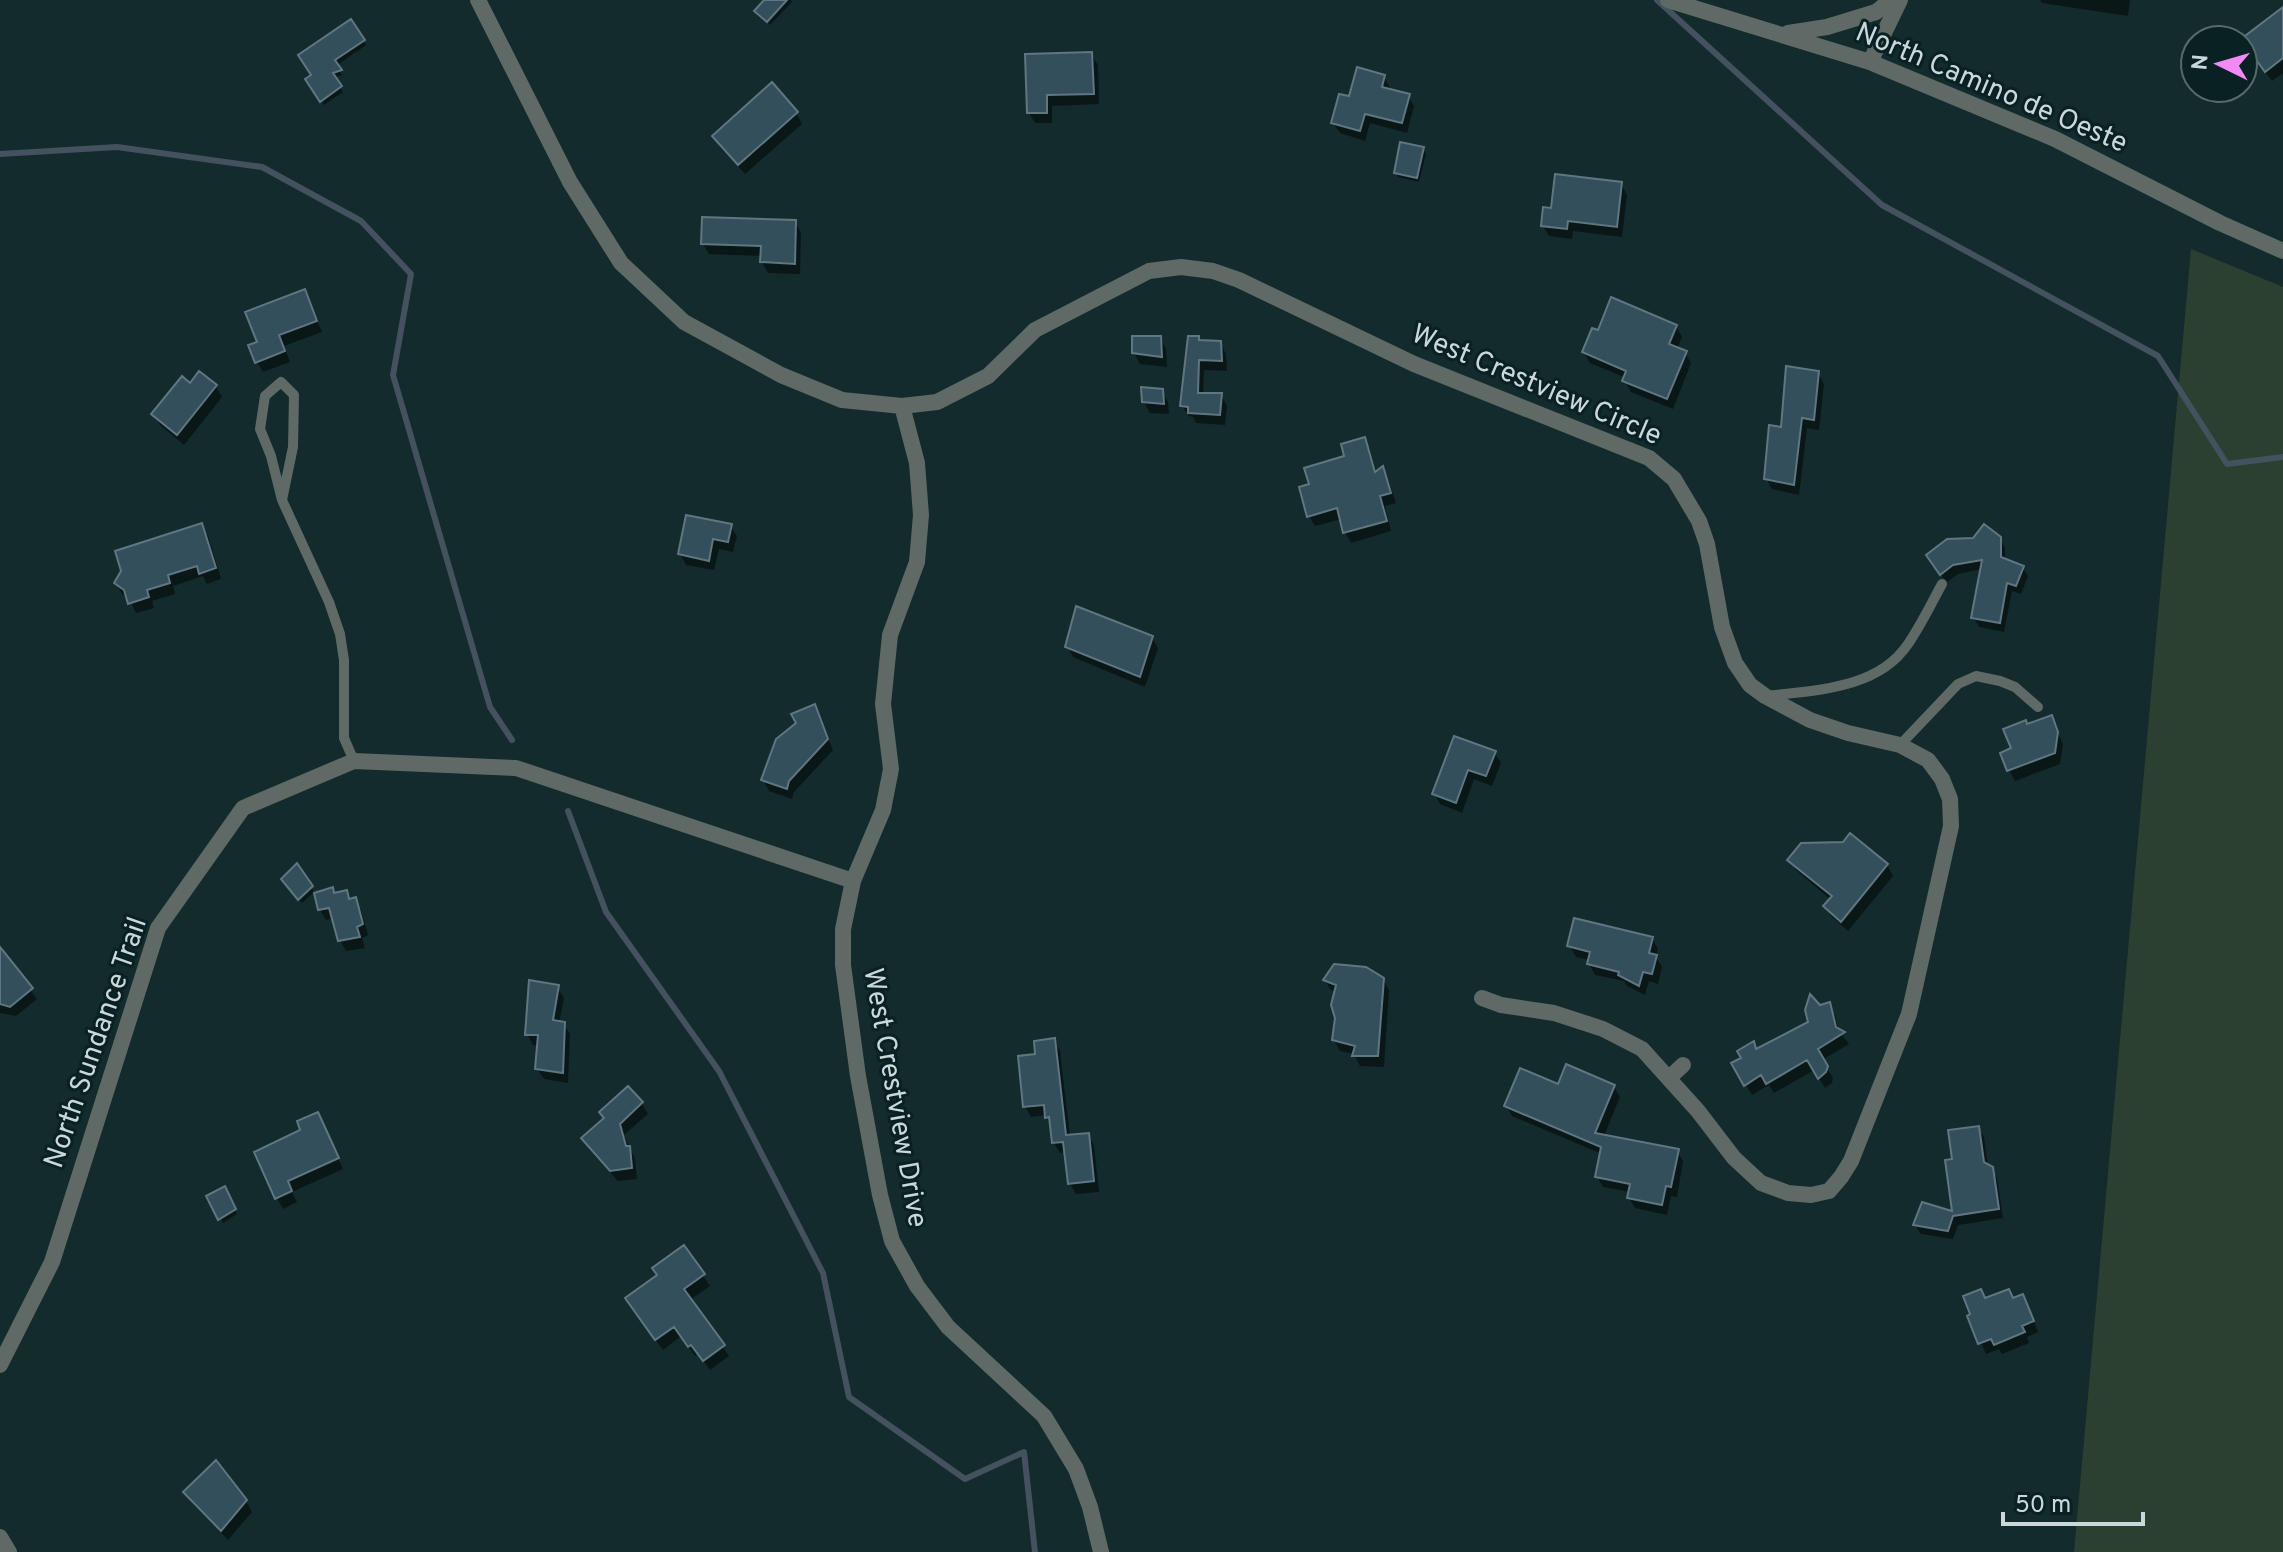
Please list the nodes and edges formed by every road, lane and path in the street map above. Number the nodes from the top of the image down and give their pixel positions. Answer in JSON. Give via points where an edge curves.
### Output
{"nodes":[{"id":1,"x":478,"y":0,"type":"edge"},
{"id":2,"x":1668,"y":0,"type":"edge"},
{"id":3,"x":1891,"y":0,"type":"edge"},
{"id":4,"x":1900,"y":0,"type":"edge"},
{"id":5,"x":1780,"y":34,"type":"junction"},
{"id":6,"x":1870,"y":62,"type":"junction"},
{"id":7,"x":2283,"y":251,"type":"edge"},
{"id":8,"x":902,"y":406,"type":"junction"},
{"id":9,"x":282,"y":500,"type":"junction"},
{"id":10,"x":1942,"y":584,"type":"dead end"},
{"id":11,"x":1765,"y":696,"type":"junction"},
{"id":12,"x":2038,"y":707,"type":"dead end"},
{"id":13,"x":1900,"y":745,"type":"junction"},
{"id":14,"x":354,"y":761,"type":"junction"},
{"id":15,"x":853,"y":881,"type":"junction"},
{"id":16,"x":1482,"y":998,"type":"dead end"},
{"id":17,"x":1683,"y":1065,"type":"dead end"},
{"id":18,"x":1669,"y":1078,"type":"junction"},
{"id":19,"x":0,"y":1365,"type":"edge"},
{"id":20,"x":0,"y":1537,"type":"edge"},
{"id":21,"x":9,"y":1552,"type":"edge"},
{"id":22,"x":1101,"y":1552,"type":"edge"}],
"edges":[{"from":1,"to":8,"type":"street","name":"West Crestview Circle","via":[[570,182],[621,263],[684,322],[781,375],[842,400]]},
{"from":2,"to":5,"type":"street","name":"North Camino de Oeste"},
{"from":3,"to":5,"type":"street","via":[[1876,12],[1849,21]]},
{"from":4,"to":6,"type":"street"},
{"from":5,"to":6,"type":"street","name":"North Camino de Oeste"},
{"from":6,"to":7,"type":"street","name":"North Camino de Oeste","via":[[2055,139]]},
{"from":8,"to":11,"type":"street","name":"West Crestview Circle","via":[[937,402],[988,376],[1035,330],[1149,271],[1213,271],[1414,364],[1649,458],[1674,479],[1699,521],[1735,663]]},
{"from":8,"to":15,"type":"street","name":"West Crestview Drive","via":[[917,463],[917,562],[890,635],[883,704],[891,769],[883,810]]},
{"from":9,"to":9,"type":"lane","via":[[293,447],[294,395],[281,382],[265,396],[260,429]]},
{"from":9,"to":14,"type":"lane","via":[[340,634],[344,738]]},
{"from":10,"to":11,"type":"lane","via":[[1908,645],[1887,665],[1834,688]]},
{"from":11,"to":13,"type":"street","name":"West Crestview Circle","via":[[1823,724]]},
{"from":12,"to":13,"type":"lane","via":[[2015,687],[1976,676],[1958,684]]},
{"from":13,"to":18,"type":"street","name":"West Crestview Circle","via":[[1928,760],[1942,779],[1950,799],[1951,826],[1909,1014],[1841,1177],[1829,1191],[1811,1195],[1761,1183]]},
{"from":14,"to":15,"type":"street","name":"North Sundance Trail","via":[[516,768]]},
{"from":14,"to":19,"type":"street","name":"North Sundance Trail","via":[[243,808],[158,928],[52,1262]]},
{"from":15,"to":22,"type":"street","name":"West Crestview Drive","via":[[843,929],[843,965],[858,1076],[892,1241],[948,1327],[1044,1416],[1076,1469]]},
{"from":16,"to":18,"type":"street","name":"West Crestview Circle","via":[[1603,1029],[1642,1049]]},
{"from":17,"to":18,"type":"street"},
{"from":20,"to":21,"type":"street"}]}
